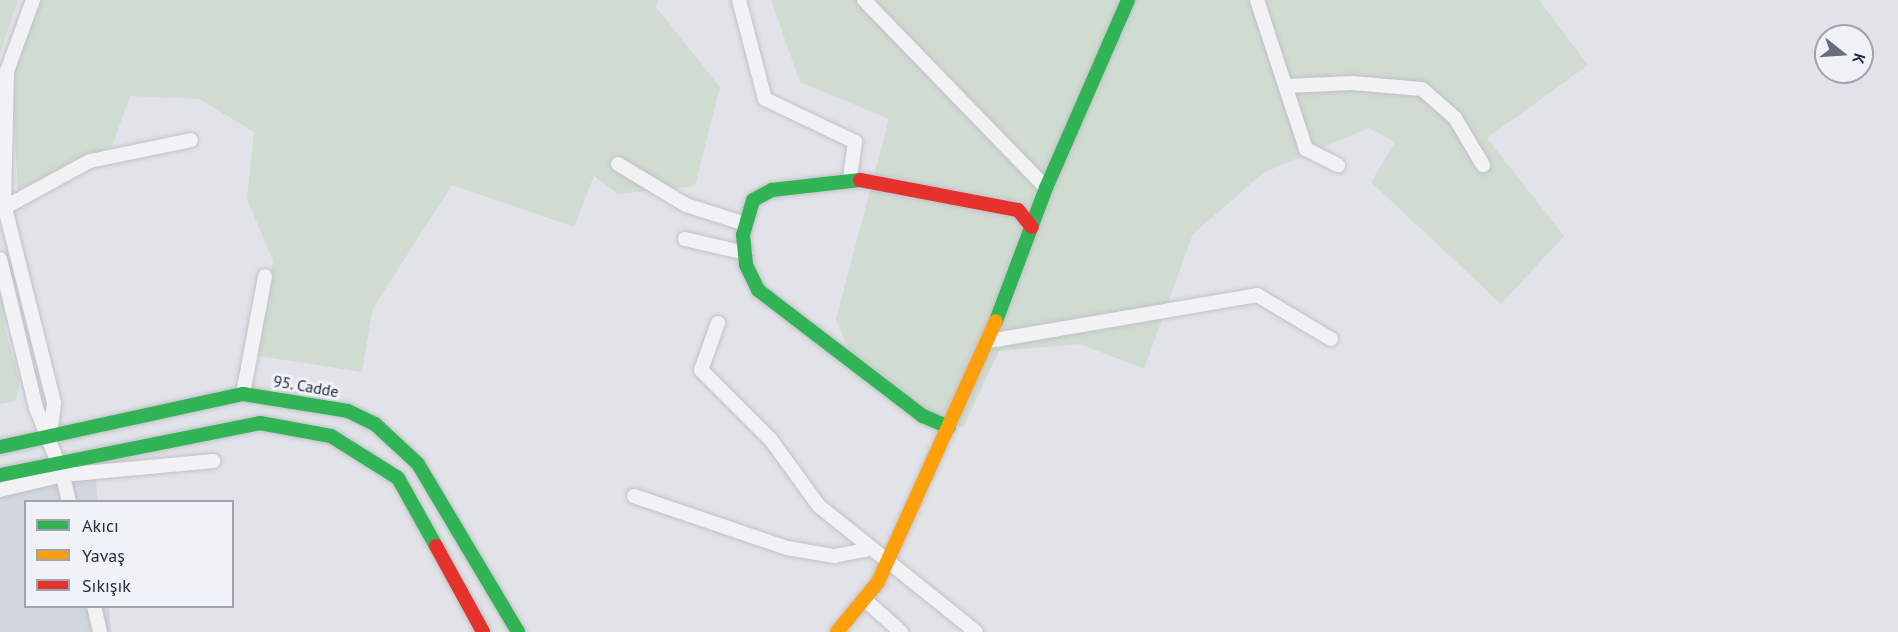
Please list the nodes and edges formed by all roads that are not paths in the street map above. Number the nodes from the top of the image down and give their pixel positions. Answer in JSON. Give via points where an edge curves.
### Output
{"nodes":[{"id":1,"x":33,"y":0,"type":"edge"},
{"id":2,"x":739,"y":0,"type":"edge"},
{"id":3,"x":864,"y":0,"type":"edge"},
{"id":4,"x":1128,"y":0,"type":"edge"},
{"id":5,"x":1257,"y":0,"type":"edge"},
{"id":6,"x":1287,"y":86,"type":"junction"},
{"id":7,"x":191,"y":140,"type":"dead end"},
{"id":8,"x":618,"y":164,"type":"dead end"},
{"id":9,"x":1338,"y":165,"type":"dead end"},
{"id":10,"x":1483,"y":165,"type":"dead end"},
{"id":11,"x":850,"y":179,"type":"junction"},
{"id":12,"x":1046,"y":188,"type":"junction"},
{"id":13,"x":2,"y":207,"type":"edge"},
{"id":14,"x":746,"y":224,"type":"junction"},
{"id":15,"x":1032,"y":227,"type":"junction"},
{"id":16,"x":685,"y":239,"type":"dead end"},
{"id":17,"x":745,"y":253,"type":"junction"},
{"id":18,"x":0,"y":259,"type":"edge"},
{"id":19,"x":265,"y":276,"type":"dead end"},
{"id":20,"x":718,"y":322,"type":"dead end"},
{"id":21,"x":1331,"y":339,"type":"dead end"},
{"id":22,"x":989,"y":341,"type":"junction"},
{"id":23,"x":243,"y":394,"type":"junction"},
{"id":24,"x":949,"y":427,"type":"junction"},
{"id":25,"x":51,"y":436,"type":"junction"},
{"id":26,"x":0,"y":447,"type":"edge"},
{"id":27,"x":59,"y":460,"type":"junction"},
{"id":28,"x":213,"y":461,"type":"dead end"},
{"id":29,"x":0,"y":475,"type":"edge"},
{"id":30,"x":63,"y":475,"type":"junction"},
{"id":31,"x":0,"y":490,"type":"edge"},
{"id":32,"x":634,"y":496,"type":"dead end"},
{"id":33,"x":69,"y":500,"type":"edge"},
{"id":34,"x":871,"y":549,"type":"junction"},
{"id":35,"x":887,"y":563,"type":"junction"},
{"id":36,"x":864,"y":599,"type":"junction"},
{"id":37,"x":94,"y":608,"type":"edge"},
{"id":38,"x":100,"y":632,"type":"edge"},
{"id":39,"x":483,"y":632,"type":"edge"},
{"id":40,"x":518,"y":632,"type":"edge"},
{"id":41,"x":837,"y":632,"type":"edge"},
{"id":42,"x":901,"y":632,"type":"edge"},
{"id":43,"x":976,"y":632,"type":"edge"}],
"edges":[{"from":1,"to":13,"type":"street","via":[[7,71]]},
{"from":2,"to":11,"type":"street","via":[[765,99],[855,142]]},
{"from":3,"to":12,"type":"street"},
{"from":4,"to":12,"type":"street"},
{"from":5,"to":6,"type":"street"},
{"from":6,"to":9,"type":"street","via":[[1306,149]]},
{"from":6,"to":10,"type":"street","via":[[1352,83],[1422,89],[1455,118]]},
{"from":7,"to":13,"type":"street","via":[[90,161],[62,181]]},
{"from":8,"to":14,"type":"street","via":[[686,205]]},
{"from":11,"to":14,"type":"street","via":[[772,190],[753,200]]},
{"from":11,"to":15,"type":"street","via":[[1018,210]]},
{"from":12,"to":15,"type":"street"},
{"from":13,"to":25,"type":"street","via":[[54,403]]},
{"from":14,"to":17,"type":"street"},
{"from":15,"to":22,"type":"street"},
{"from":16,"to":17,"type":"street"},
{"from":17,"to":24,"type":"street","via":[[758,290],[923,416]]},
{"from":18,"to":25,"type":"street","via":[[36,408]]},
{"from":19,"to":23,"type":"street"},
{"from":20,"to":34,"type":"street","via":[[700,370],[771,440],[819,506]]},
{"from":21,"to":22,"type":"street","via":[[1257,295]]},
{"from":22,"to":24,"type":"street"},
{"from":23,"to":25,"type":"street","name":"95. Cadde"},
{"from":23,"to":40,"type":"street","name":"95. Cadde","via":[[322,403],[375,424],[397,441],[462,531]]},
{"from":24,"to":35,"type":"street"},
{"from":25,"to":26,"type":"street","name":"95. Cadde"},
{"from":25,"to":27,"type":"street"},
{"from":27,"to":29,"type":"street"},
{"from":27,"to":30,"type":"street"},
{"from":27,"to":39,"type":"street","via":[[260,423],[331,436],[398,478]]},
{"from":28,"to":30,"type":"street"},
{"from":30,"to":31,"type":"street"},
{"from":30,"to":33,"type":"street"},
{"from":32,"to":34,"type":"street","via":[[787,548],[834,556]]},
{"from":34,"to":35,"type":"street"},
{"from":35,"to":36,"type":"street"},
{"from":35,"to":43,"type":"street"},
{"from":36,"to":41,"type":"street"},
{"from":36,"to":42,"type":"street"},
{"from":37,"to":38,"type":"street"}]}
